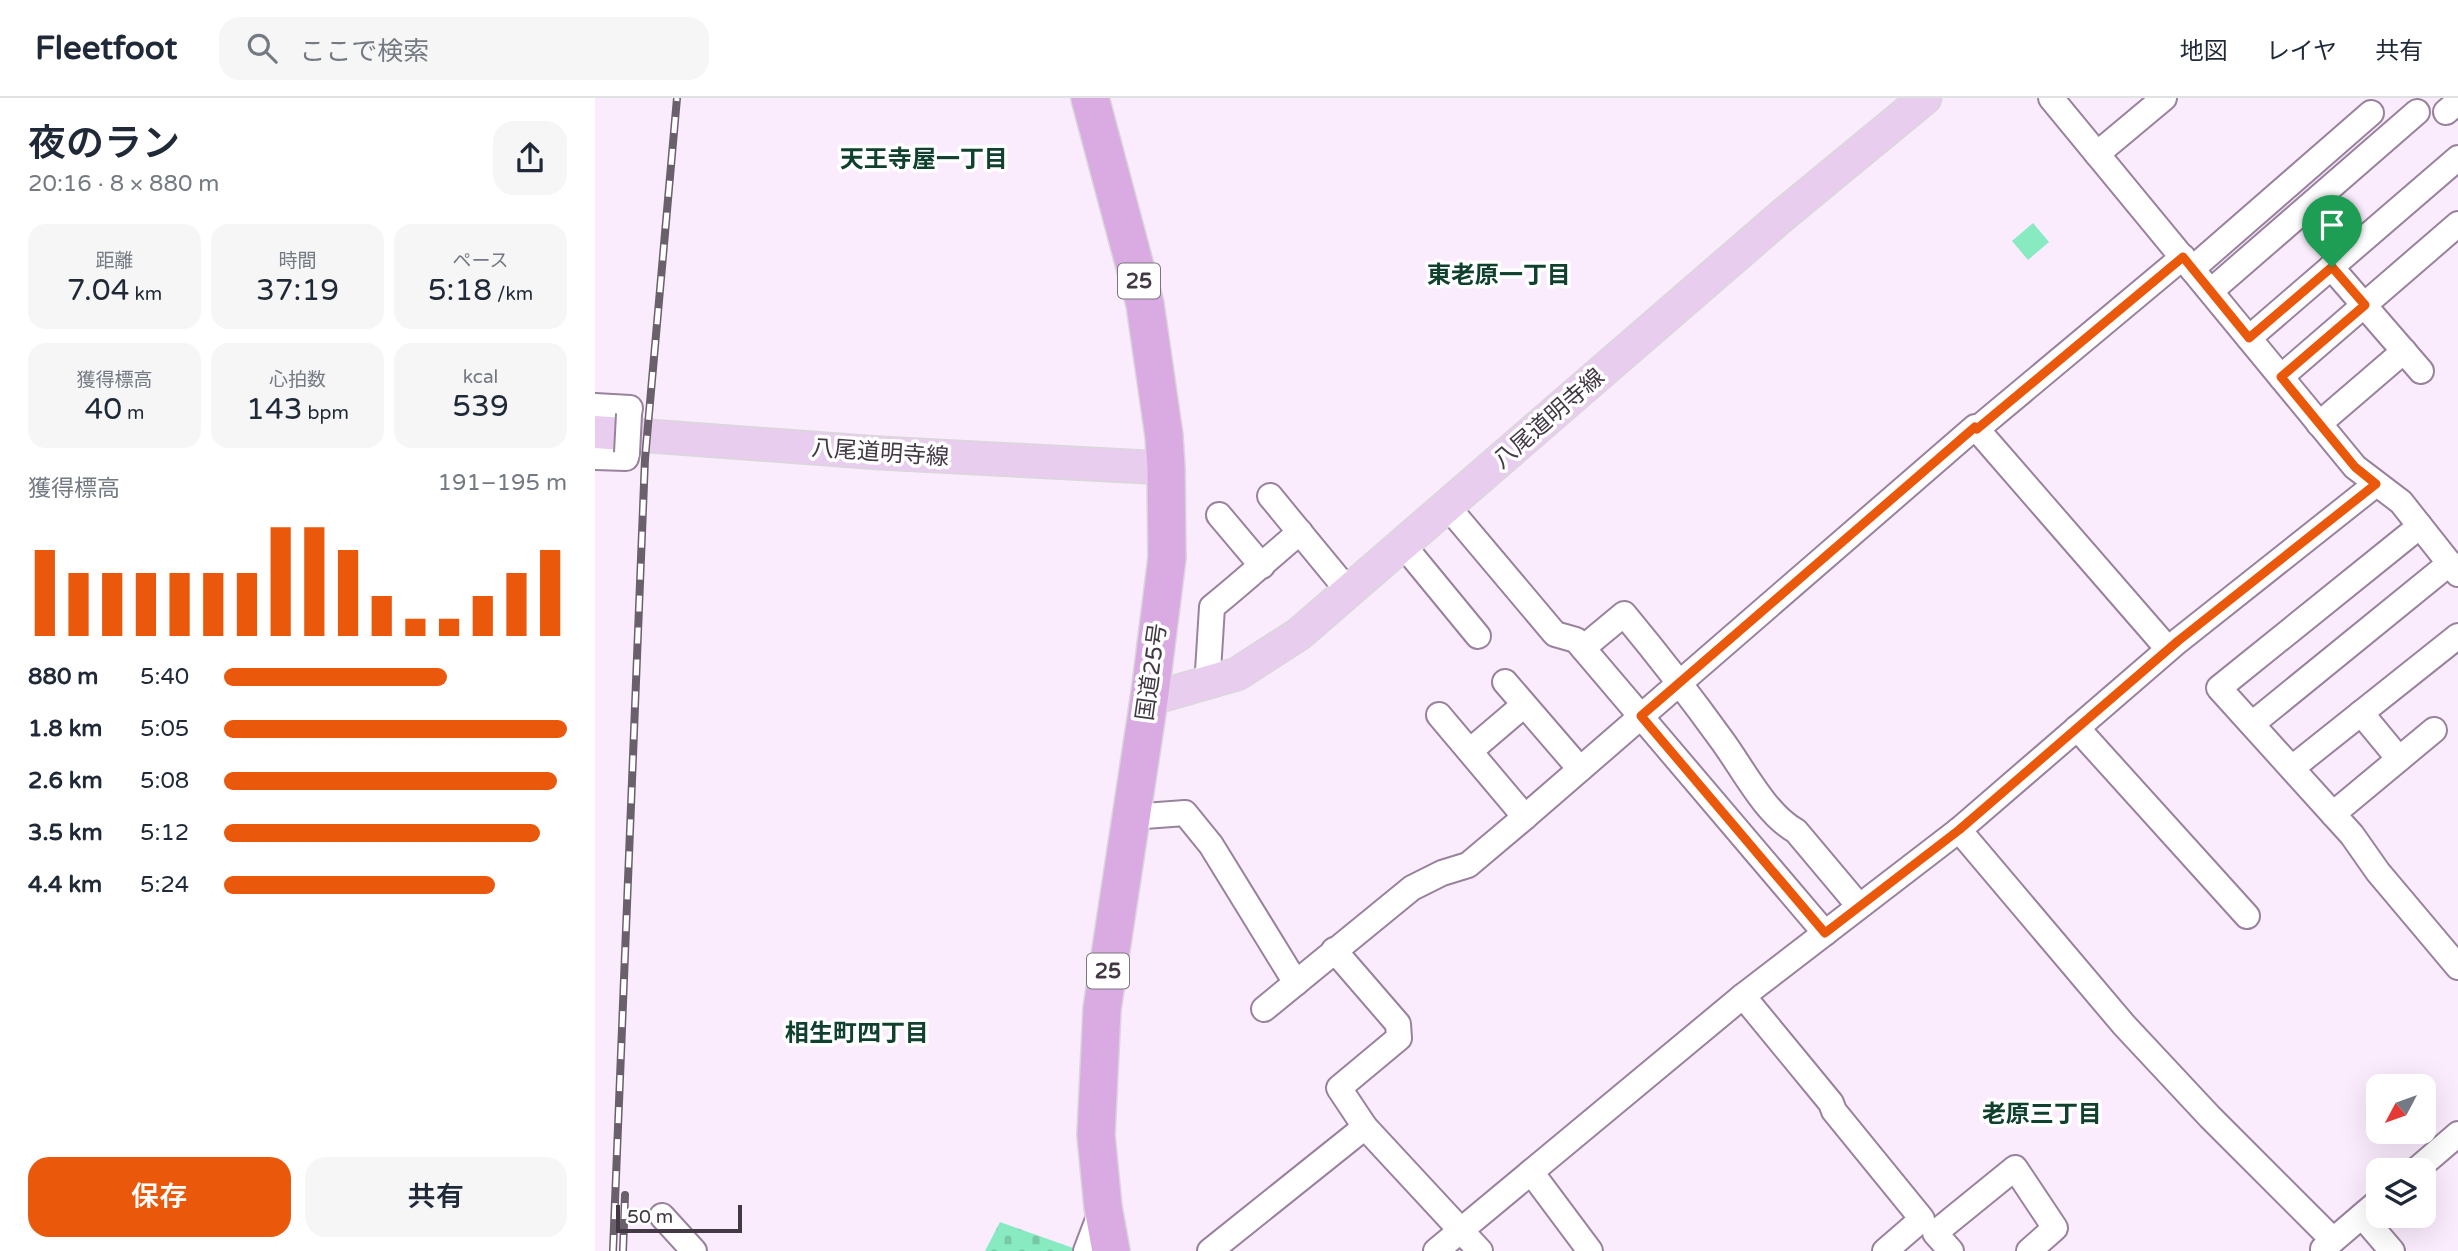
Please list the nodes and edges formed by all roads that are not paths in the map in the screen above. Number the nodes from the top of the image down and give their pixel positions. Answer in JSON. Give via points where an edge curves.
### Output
{"nodes":[{"id":1,"x":1090,"y":98,"type":"edge"},
{"id":2,"x":1925,"y":98,"type":"edge"},
{"id":3,"x":2051,"y":98,"type":"edge"},
{"id":4,"x":2164,"y":98,"type":"edge"},
{"id":5,"x":2417,"y":112,"type":"dead end"},
{"id":6,"x":2371,"y":113,"type":"dead end"},
{"id":7,"x":2097,"y":154,"type":"junction"},
{"id":8,"x":2458,"y":158,"type":"edge"},
{"id":9,"x":2453,"y":237,"type":"edge"},
{"id":10,"x":2187,"y":263,"type":"junction"},
{"id":11,"x":2332,"y":267,"type":"junction"},
{"id":12,"x":2210,"y":291,"type":"junction"},
{"id":13,"x":2365,"y":305,"type":"junction"},
{"id":14,"x":2249,"y":338,"type":"junction"},
{"id":15,"x":2404,"y":351,"type":"junction"},
{"id":16,"x":2421,"y":371,"type":"dead end"},
{"id":17,"x":2281,"y":377,"type":"junction"},
{"id":18,"x":595,"y":406,"type":"edge"},
{"id":19,"x":2319,"y":424,"type":"junction"},
{"id":20,"x":1977,"y":429,"type":"junction"},
{"id":21,"x":595,"y":432,"type":"edge"},
{"id":22,"x":595,"y":457,"type":"edge"},
{"id":23,"x":1166,"y":468,"type":"junction"},
{"id":24,"x":2376,"y":484,"type":"junction"},
{"id":25,"x":1270,"y":496,"type":"dead end"},
{"id":26,"x":1448,"y":507,"type":"junction"},
{"id":27,"x":1219,"y":515,"type":"dead end"},
{"id":28,"x":2420,"y":526,"type":"junction"},
{"id":29,"x":1300,"y":532,"type":"junction"},
{"id":30,"x":1403,"y":546,"type":"junction"},
{"id":31,"x":1262,"y":566,"type":"junction"},
{"id":32,"x":2454,"y":568,"type":"edge"},
{"id":33,"x":1349,"y":592,"type":"junction"},
{"id":34,"x":1478,"y":636,"type":"dead end"},
{"id":35,"x":2458,"y":636,"type":"edge"},
{"id":36,"x":1583,"y":648,"type":"junction"},
{"id":37,"x":2168,"y":649,"type":"junction"},
{"id":38,"x":1505,"y":682,"type":"dead end"},
{"id":39,"x":1679,"y":682,"type":"junction"},
{"id":40,"x":1210,"y":683,"type":"junction"},
{"id":41,"x":1150,"y":693,"type":"junction"},
{"id":42,"x":1524,"y":705,"type":"junction"},
{"id":43,"x":2361,"y":713,"type":"junction"},
{"id":44,"x":1439,"y":715,"type":"dead end"},
{"id":45,"x":1641,"y":716,"type":"junction"},
{"id":46,"x":2252,"y":724,"type":"junction"},
{"id":47,"x":2077,"y":728,"type":"junction"},
{"id":48,"x":2434,"y":730,"type":"dead end"},
{"id":49,"x":1470,"y":751,"type":"junction"},
{"id":50,"x":2399,"y":759,"type":"junction"},
{"id":51,"x":2292,"y":768,"type":"junction"},
{"id":52,"x":1580,"y":769,"type":"junction"},
{"id":53,"x":2333,"y":814,"type":"junction"},
{"id":54,"x":1131,"y":817,"type":"junction"},
{"id":55,"x":1525,"y":817,"type":"junction"},
{"id":56,"x":1959,"y":830,"type":"junction"},
{"id":57,"x":1859,"y":906,"type":"junction"},
{"id":58,"x":2247,"y":916,"type":"dead end"},
{"id":59,"x":1825,"y":933,"type":"junction"},
{"id":60,"x":1334,"y":950,"type":"junction"},
{"id":61,"x":2458,"y":967,"type":"edge"},
{"id":62,"x":1296,"y":983,"type":"junction"},
{"id":63,"x":1743,"y":996,"type":"junction"},
{"id":64,"x":1264,"y":1009,"type":"dead end"},
{"id":65,"x":1365,"y":1128,"type":"junction"},
{"id":66,"x":2458,"y":1134,"type":"edge"},
{"id":67,"x":2430,"y":1158,"type":"edge"},
{"id":68,"x":1531,"y":1172,"type":"junction"},
{"id":69,"x":1103,"y":1207,"type":"junction"},
{"id":70,"x":2366,"y":1212,"type":"edge"},
{"id":71,"x":662,"y":1216,"type":"dead end"},
{"id":72,"x":1461,"y":1228,"type":"junction"},
{"id":73,"x":2380,"y":1228,"type":"edge"},
{"id":74,"x":2327,"y":1245,"type":"edge"},
{"id":75,"x":694,"y":1251,"type":"edge"},
{"id":76,"x":1086,"y":1251,"type":"edge"},
{"id":77,"x":1111,"y":1251,"type":"edge"},
{"id":78,"x":1210,"y":1251,"type":"edge"},
{"id":79,"x":1436,"y":1251,"type":"edge"},
{"id":80,"x":1480,"y":1251,"type":"edge"},
{"id":81,"x":1590,"y":1251,"type":"edge"},
{"id":82,"x":1885,"y":1251,"type":"edge"},
{"id":83,"x":1951,"y":1251,"type":"edge"},
{"id":84,"x":2029,"y":1251,"type":"edge"},
{"id":85,"x":2392,"y":1251,"type":"edge"}],
"edges":[{"from":1,"to":23,"type":"highway","name":"国道25号","number":"25","via":[[1145,304]]},
{"from":2,"to":26,"type":"main road","name":"八尾道明寺線","via":[[1783,215]]},
{"from":3,"to":7,"type":"street"},
{"from":4,"to":7,"type":"street"},
{"from":5,"to":12,"type":"street"},
{"from":6,"to":10,"type":"street"},
{"from":7,"to":10,"type":"street"},
{"from":8,"to":11,"type":"street"},
{"from":9,"to":13,"type":"street"},
{"from":10,"to":12,"type":"street"},
{"from":10,"to":20,"type":"street"},
{"from":11,"to":13,"type":"street"},
{"from":11,"to":14,"type":"street"},
{"from":12,"to":14,"type":"street"},
{"from":13,"to":15,"type":"street"},
{"from":13,"to":17,"type":"street"},
{"from":14,"to":17,"type":"street"},
{"from":15,"to":16,"type":"street"},
{"from":15,"to":19,"type":"street"},
{"from":17,"to":19,"type":"street"},
{"from":18,"to":22,"type":"street","bridge":true,"via":[[629,408],[626,458]]},
{"from":19,"to":24,"type":"street","via":[[2355,467]]},
{"from":20,"to":37,"type":"street"},
{"from":20,"to":39,"type":"street"},
{"from":21,"to":23,"type":"main road","name":"八尾道明寺線","via":[[902,455]]},
{"from":23,"to":41,"type":"highway","name":"国道25号","number":"25","via":[[1167,558]]},
{"from":24,"to":28,"type":"street","via":[[2401,502]]},
{"from":24,"to":37,"type":"street"},
{"from":25,"to":29,"type":"street"},
{"from":26,"to":30,"type":"main road","name":"八尾道明寺線"},
{"from":26,"to":36,"type":"street","via":[[1555,634],[1576,640]]},
{"from":27,"to":31,"type":"street"},
{"from":28,"to":32,"type":"street"},
{"from":28,"to":46,"type":"street","via":[[2219,688]]},
{"from":29,"to":31,"type":"street"},
{"from":29,"to":33,"type":"street"},
{"from":30,"to":33,"type":"main road","name":"八尾道明寺線"},
{"from":30,"to":34,"type":"street"},
{"from":31,"to":40,"type":"street","via":[[1212,607]]},
{"from":32,"to":46,"type":"street"},
{"from":33,"to":40,"type":"main road","name":"八尾道明寺線","via":[[1265,658]]},
{"from":35,"to":43,"type":"street"},
{"from":36,"to":39,"type":"street","via":[[1625,614]]},
{"from":36,"to":45,"type":"street"},
{"from":37,"to":47,"type":"street"},
{"from":38,"to":42,"type":"street"},
{"from":39,"to":45,"type":"street"},
{"from":39,"to":57,"type":"street","via":[[1755,788]]},
{"from":40,"to":41,"type":"main road","name":"八尾道明寺線","via":[[1164,695]]},
{"from":41,"to":54,"type":"highway","name":"国道25号","number":"25"},
{"from":42,"to":49,"type":"street"},
{"from":42,"to":52,"type":"street"},
{"from":43,"to":50,"type":"street"},
{"from":43,"to":51,"type":"street"},
{"from":44,"to":49,"type":"street"},
{"from":45,"to":52,"type":"street"},
{"from":45,"to":59,"type":"street"},
{"from":46,"to":51,"type":"street"},
{"from":47,"to":56,"type":"street"},
{"from":47,"to":58,"type":"street"},
{"from":48,"to":50,"type":"street"},
{"from":49,"to":55,"type":"street"},
{"from":50,"to":53,"type":"street"},
{"from":51,"to":53,"type":"street"},
{"from":52,"to":55,"type":"street"},
{"from":53,"to":61,"type":"street"},
{"from":54,"to":62,"type":"street","via":[[1185,813],[1211,845]]},
{"from":54,"to":69,"type":"highway","name":"国道25号","number":"25","via":[[1103,1009],[1096,1135]]},
{"from":55,"to":60,"type":"street","via":[[1468,865],[1412,888]]},
{"from":56,"to":57,"type":"street"},
{"from":56,"to":74,"type":"street","via":[[2125,1025]]},
{"from":57,"to":59,"type":"street"},
{"from":59,"to":63,"type":"street"},
{"from":60,"to":62,"type":"street"},
{"from":60,"to":65,"type":"street","via":[[1398,1024],[1399,1038],[1339,1088]]},
{"from":62,"to":64,"type":"street"},
{"from":63,"to":68,"type":"street"},
{"from":63,"to":82,"type":"street","via":[[1922,1219]]},
{"from":65,"to":72,"type":"street"},
{"from":65,"to":78,"type":"street"},
{"from":66,"to":67,"type":"street"},
{"from":68,"to":72,"type":"street"},
{"from":68,"to":81,"type":"street"},
{"from":69,"to":76,"type":"street"},
{"from":69,"to":77,"type":"highway","name":"国道25号","number":"25"},
{"from":70,"to":74,"type":"street"},
{"from":71,"to":75,"type":"street"},
{"from":72,"to":79,"type":"street"},
{"from":72,"to":80,"type":"street"},
{"from":73,"to":85,"type":"street"},
{"from":83,"to":84,"type":"street","via":[[1935,1233],[2015,1168],[2055,1228]]}]}
